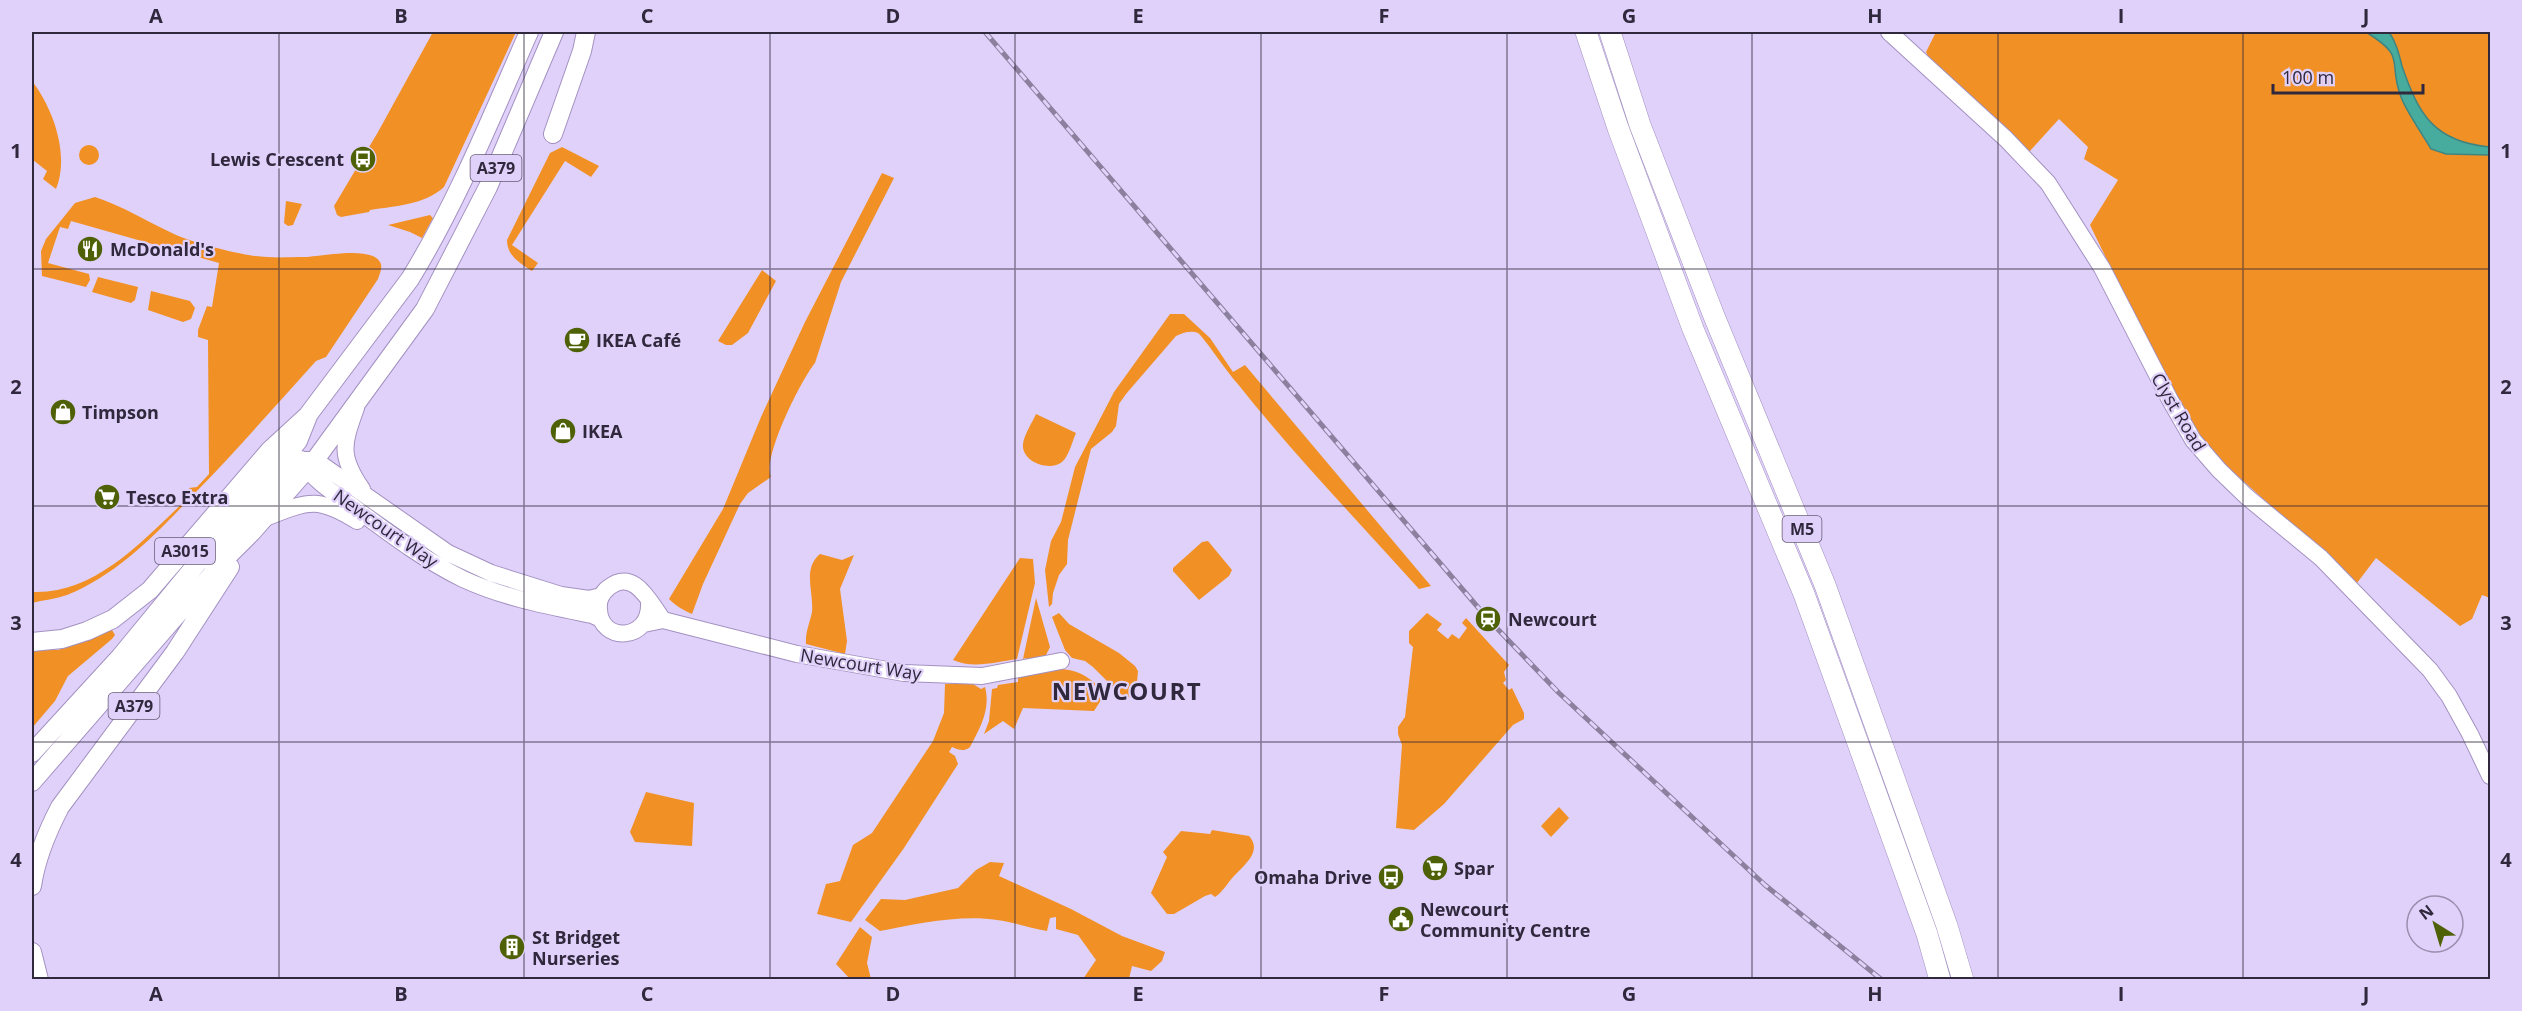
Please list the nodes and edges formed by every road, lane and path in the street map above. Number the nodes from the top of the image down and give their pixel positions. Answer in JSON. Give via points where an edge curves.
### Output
{"nodes":[{"id":1,"x":529,"y":32,"type":"edge"},
{"id":2,"x":554,"y":32,"type":"edge"},
{"id":3,"x":586,"y":32,"type":"edge"},
{"id":4,"x":1586,"y":32,"type":"edge"},
{"id":5,"x":1610,"y":32,"type":"edge"},
{"id":6,"x":1889,"y":32,"type":"edge"},
{"id":7,"x":553,"y":134,"type":"dead end"},
{"id":8,"x":359,"y":401,"type":"junction"},
{"id":9,"x":308,"y":415,"type":"junction"},
{"id":10,"x":298,"y":441,"type":"junction"},
{"id":11,"x":308,"y":463,"type":"junction"},
{"id":12,"x":370,"y":500,"type":"junction"},
{"id":13,"x":265,"y":518,"type":"junction"},
{"id":14,"x":252,"y":532,"type":"junction"},
{"id":15,"x":413,"y":550,"type":"junction"},
{"id":16,"x":601,"y":596,"type":"junction"},
{"id":17,"x":649,"y":603,"type":"junction"},
{"id":18,"x":152,"y":618,"type":"junction"},
{"id":19,"x":601,"y":619,"type":"junction"},
{"id":20,"x":663,"y":620,"type":"junction"},
{"id":21,"x":644,"y":624,"type":"junction"},
{"id":22,"x":32,"y":642,"type":"edge"},
{"id":23,"x":1061,"y":661,"type":"dead end"},
{"id":24,"x":32,"y":753,"type":"edge"},
{"id":25,"x":2490,"y":776,"type":"edge"},
{"id":26,"x":32,"y":782,"type":"edge"},
{"id":27,"x":32,"y":886,"type":"edge"},
{"id":28,"x":32,"y":952,"type":"edge"},
{"id":29,"x":39,"y":980,"type":"edge"},
{"id":30,"x":1940,"y":980,"type":"edge"},
{"id":31,"x":1963,"y":980,"type":"edge"}],
"edges":[{"from":1,"to":9,"type":"main road","number":"A379","via":[[425,255]]},
{"from":2,"to":8,"type":"main road","number":"A379","via":[[457,249],[424,309]]},
{"from":3,"to":7,"type":"main road"},
{"from":4,"to":30,"type":"highway","number":"M5","via":[[1693,329],[1804,594],[1927,934]]},
{"from":5,"to":31,"type":"highway","number":"M5","via":[[1640,125],[1709,306],[1825,585]]},
{"from":6,"to":25,"type":"street","name":"Clyst Road","via":[[2048,183],[2102,268],[2193,440],[2239,490],[2321,558],[2430,670],[2449,696]]},
{"from":8,"to":11,"type":"main road","number":"A379"},
{"from":8,"to":12,"type":"street","via":[[344,443],[354,477]]},
{"from":9,"to":10,"type":"main road","number":"A379"},
{"from":9,"to":22,"type":"main road","number":"A3015","via":[[270,450],[135,603],[87,631]]},
{"from":10,"to":11,"type":"street"},
{"from":10,"to":18,"type":"main road","number":"A379"},
{"from":11,"to":12,"type":"street","name":"Newcourt Way"},
{"from":11,"to":13,"type":"main road","number":"A379"},
{"from":11,"to":15,"type":"street","name":"Newcourt Way"},
{"from":11,"to":18,"type":"street","via":[[291,469],[231,538]]},
{"from":12,"to":16,"type":"street","name":"Newcourt Way","via":[[448,553],[492,573],[561,595],[589,599]]},
{"from":13,"to":14,"type":"main road","number":"A379"},
{"from":13,"to":15,"type":"street","via":[[302,503],[319,503]]},
{"from":14,"to":26,"type":"main road","number":"A379","via":[[226,557]]},
{"from":14,"to":27,"type":"main road","number":"A379","via":[[175,652],[60,807],[34,868]]},
{"from":15,"to":19,"type":"street","name":"Newcourt Way","via":[[463,578],[499,592]]},
{"from":16,"to":17,"type":"street","via":[[610,587],[627,582],[641,589]]},
{"from":16,"to":19,"type":"street"},
{"from":17,"to":20,"type":"street"},
{"from":17,"to":21,"type":"street"},
{"from":18,"to":24,"type":"main road","number":"A379"},
{"from":19,"to":21,"type":"street","via":[[608,628],[621,633],[630,633]]},
{"from":20,"to":21,"type":"street","name":"Newcourt Way"},
{"from":20,"to":23,"type":"street","name":"Newcourt Way","via":[[807,657],[904,674],[982,676]]},
{"from":28,"to":29,"type":"main road"}]}
